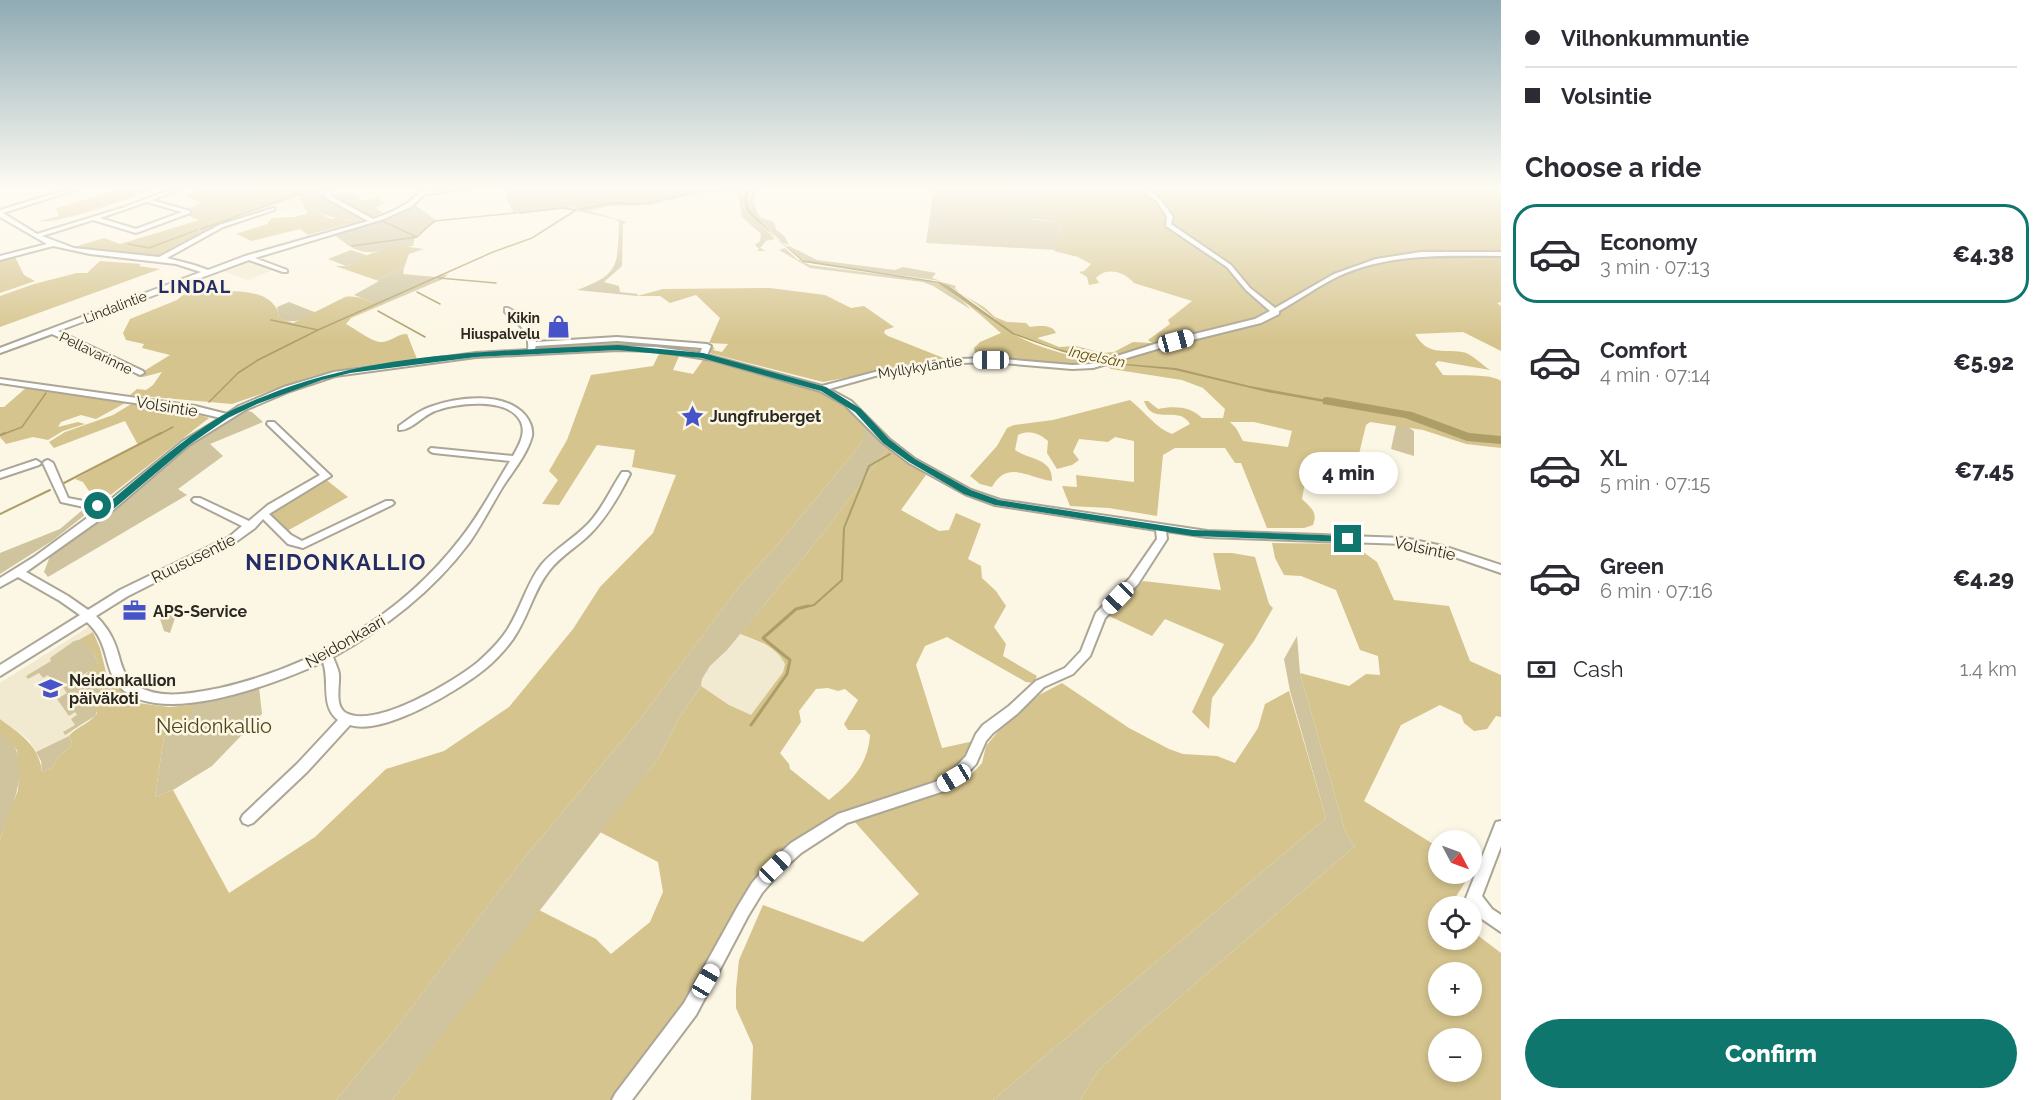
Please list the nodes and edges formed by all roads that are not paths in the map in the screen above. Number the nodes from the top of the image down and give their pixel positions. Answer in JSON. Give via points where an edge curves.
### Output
{"nodes":[{"id":1,"x":42,"y":238,"type":"edge"},
{"id":2,"x":198,"y":238,"type":"edge"},
{"id":3,"x":312,"y":238,"type":"edge"},
{"id":4,"x":1188,"y":238,"type":"edge"},
{"id":5,"x":54,"y":244,"type":"junction"},
{"id":6,"x":1501,"y":254,"type":"edge"},
{"id":7,"x":246,"y":257,"type":"junction"},
{"id":8,"x":0,"y":258,"type":"edge"},
{"id":9,"x":158,"y":260,"type":"junction"},
{"id":10,"x":285,"y":271,"type":"dead end"},
{"id":11,"x":207,"y":272,"type":"junction"},
{"id":12,"x":508,"y":310,"type":"dead end"},
{"id":13,"x":1276,"y":312,"type":"junction"},
{"id":14,"x":52,"y":331,"type":"junction"},
{"id":15,"x":532,"y":348,"type":"junction"},
{"id":16,"x":0,"y":351,"type":"edge"},
{"id":17,"x":140,"y":374,"type":"dead end"},
{"id":18,"x":0,"y":381,"type":"edge"},
{"id":19,"x":823,"y":389,"type":"junction"},
{"id":20,"x":225,"y":416,"type":"junction"},
{"id":21,"x":271,"y":424,"type":"dead end"},
{"id":22,"x":402,"y":428,"type":"dead end"},
{"id":23,"x":434,"y":450,"type":"dead end"},
{"id":24,"x":514,"y":459,"type":"junction"},
{"id":25,"x":625,"y":474,"type":"dead end"},
{"id":26,"x":0,"y":475,"type":"edge"},
{"id":27,"x":197,"y":500,"type":"dead end"},
{"id":28,"x":389,"y":503,"type":"dead end"},
{"id":29,"x":108,"y":509,"type":"junction"},
{"id":30,"x":263,"y":515,"type":"junction"},
{"id":31,"x":251,"y":526,"type":"junction"},
{"id":32,"x":1161,"y":528,"type":"junction"},
{"id":33,"x":1501,"y":569,"type":"edge"},
{"id":34,"x":18,"y":572,"type":"junction"},
{"id":35,"x":0,"y":583,"type":"edge"},
{"id":36,"x":88,"y":616,"type":"junction"},
{"id":37,"x":326,"y":656,"type":"junction"},
{"id":38,"x":0,"y":670,"type":"edge"},
{"id":39,"x":347,"y":719,"type":"junction"},
{"id":40,"x":248,"y":819,"type":"dead end"},
{"id":41,"x":1501,"y":827,"type":"edge"},
{"id":42,"x":1501,"y":924,"type":"edge"},
{"id":43,"x":621,"y":1100,"type":"edge"}],
"edges":[{"from":1,"to":5,"type":"street"},
{"from":2,"to":9,"type":"street"},
{"from":3,"to":7,"type":"street","name":"Lindalintie"},
{"from":4,"to":13,"type":"street","via":[[1228,266],[1248,290]]},
{"from":5,"to":8,"type":"street"},
{"from":5,"to":9,"type":"street","via":[[76,251]]},
{"from":6,"to":13,"type":"street","name":"Myllykyläntie","via":[[1421,254],[1376,261],[1336,274]]},
{"from":7,"to":10,"type":"street"},
{"from":7,"to":11,"type":"street","name":"Lindalintie"},
{"from":9,"to":11,"type":"street"},
{"from":11,"to":14,"type":"street","name":"Lindalintie"},
{"from":12,"to":15,"type":"street","via":[[530,333]]},
{"from":13,"to":19,"type":"street","name":"Myllykyläntie","via":[[1258,321],[1081,367],[960,361],[884,372]]},
{"from":14,"to":16,"type":"street","name":"Lindalintie"},
{"from":14,"to":17,"type":"street","name":"Pellavarinne"},
{"from":15,"to":19,"type":"street","name":"Volsintie","via":[[618,348],[703,355]]},
{"from":15,"to":20,"type":"street","name":"Volsintie","via":[[334,374]]},
{"from":18,"to":20,"type":"street","name":"Volsintie"},
{"from":19,"to":32,"type":"street","name":"Volsintie","via":[[858,410],[897,450],[968,492],[1010,505]]},
{"from":20,"to":29,"type":"street","via":[[186,443]]},
{"from":21,"to":30,"type":"street","name":"Ruususentie","via":[[326,476],[283,499]]},
{"from":22,"to":24,"type":"street","name":"Neidonkaari","via":[[429,410],[453,403],[498,403],[521,414],[527,423],[527,439]]},
{"from":23,"to":24,"type":"street"},
{"from":24,"to":37,"type":"street","name":"Neidonkaari","via":[[465,540],[426,585],[382,622]]},
{"from":25,"to":39,"type":"street","via":[[600,518],[546,567],[513,631],[481,666],[422,703],[372,720]]},
{"from":26,"to":29,"type":"street","via":[[51,458],[48,463],[64,500]]},
{"from":27,"to":31,"type":"street"},
{"from":28,"to":30,"type":"street","via":[[303,545],[295,544]]},
{"from":29,"to":34,"type":"street"},
{"from":30,"to":31,"type":"street","name":"Ruususentie"},
{"from":31,"to":36,"type":"street","name":"Ruususentie"},
{"from":32,"to":33,"type":"street","name":"Volsintie","via":[[1222,535],[1404,541]]},
{"from":32,"to":43,"type":"street","via":[[1162,539],[1134,581],[1100,616],[1086,653],[1069,671],[1040,684],[988,729],[971,760],[954,778],[939,787],[843,818],[796,848],[775,867],[748,903],[690,1009]]},
{"from":34,"to":35,"type":"street"},
{"from":34,"to":36,"type":"street","name":"Neidonkaari"},
{"from":36,"to":37,"type":"street","name":"Neidonkaari","via":[[106,638],[120,679],[153,698],[180,699],[241,688]]},
{"from":36,"to":38,"type":"street","name":"Ruususentie"},
{"from":37,"to":39,"type":"street","via":[[332,668],[334,707]]},
{"from":39,"to":40,"type":"street"},
{"from":41,"to":42,"type":"street","via":[[1474,898]]}]}
